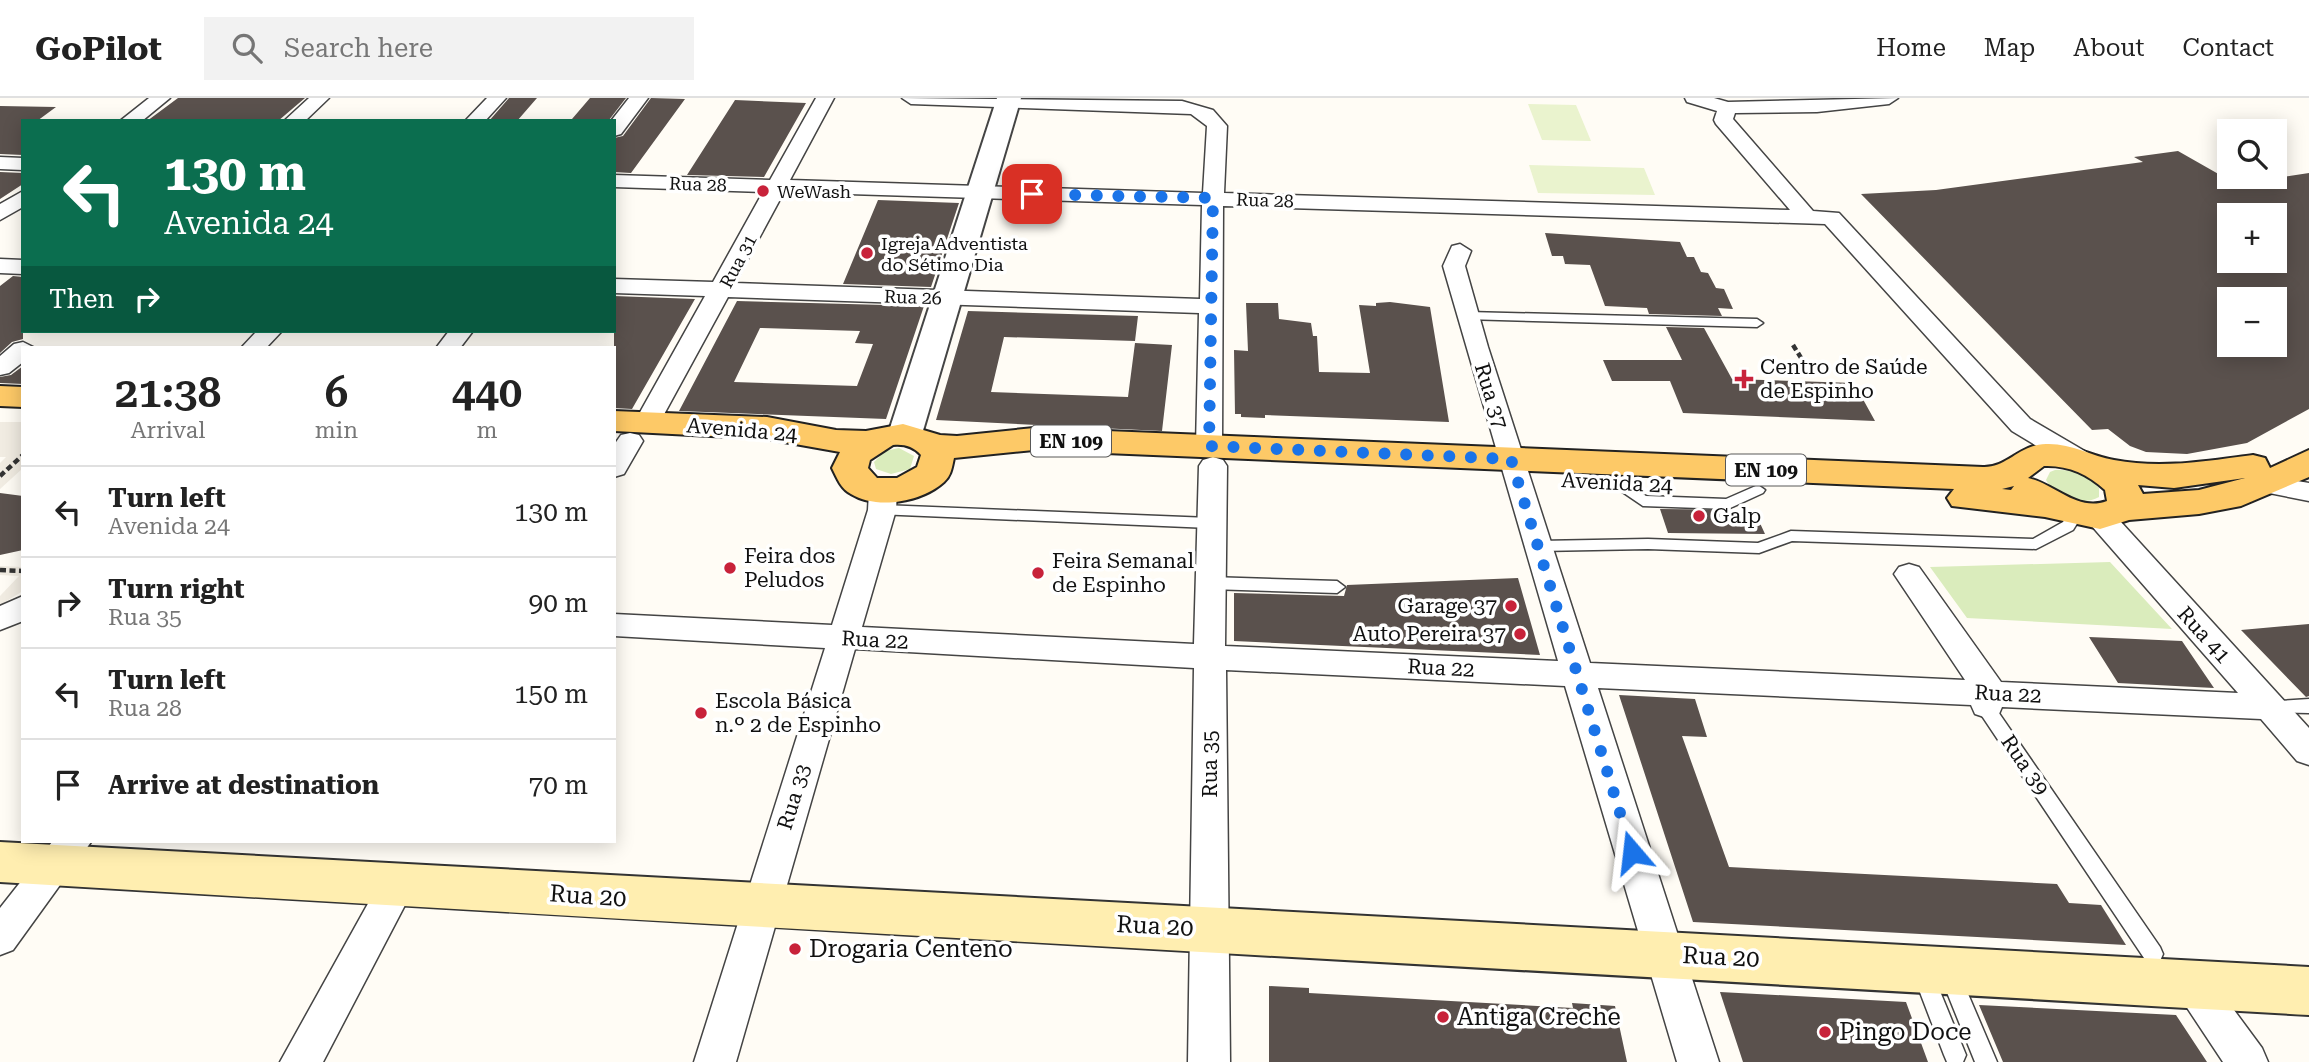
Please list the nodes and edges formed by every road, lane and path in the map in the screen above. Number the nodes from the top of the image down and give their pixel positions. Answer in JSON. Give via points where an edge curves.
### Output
{"nodes":[{"id":1,"x":160,"y":98,"type":"edge"},
{"id":2,"x":320,"y":98,"type":"edge"},
{"id":3,"x":497,"y":98,"type":"edge"},
{"id":4,"x":639,"y":98,"type":"edge"},
{"id":5,"x":825,"y":98,"type":"edge"},
{"id":6,"x":911,"y":98,"type":"edge"},
{"id":7,"x":1694,"y":98,"type":"edge"},
{"id":8,"x":1889,"y":98,"type":"edge"},
{"id":9,"x":1009,"y":100,"type":"edge"},
{"id":10,"x":1727,"y":108,"type":"junction"},
{"id":11,"x":132,"y":119,"type":"edge"},
{"id":12,"x":295,"y":119,"type":"edge"},
{"id":13,"x":476,"y":119,"type":"edge"},
{"id":14,"x":616,"y":127,"type":"edge"},
{"id":15,"x":0,"y":163,"type":"edge"},
{"id":16,"x":21,"y":164,"type":"edge"},
{"id":17,"x":616,"y":181,"type":"edge"},
{"id":18,"x":778,"y":187,"type":"junction"},
{"id":19,"x":981,"y":192,"type":"junction"},
{"id":20,"x":21,"y":198,"type":"edge"},
{"id":21,"x":1213,"y":198,"type":"junction"},
{"id":22,"x":0,"y":214,"type":"edge"},
{"id":23,"x":1807,"y":217,"type":"junction"},
{"id":24,"x":1460,"y":251,"type":"dead end"},
{"id":25,"x":0,"y":266,"type":"edge"},
{"id":26,"x":21,"y":267,"type":"edge"},
{"id":27,"x":616,"y":286,"type":"edge"},
{"id":28,"x":723,"y":289,"type":"junction"},
{"id":29,"x":947,"y":298,"type":"junction"},
{"id":30,"x":1212,"y":306,"type":"junction"},
{"id":31,"x":1468,"y":316,"type":"junction"},
{"id":32,"x":1758,"y":323,"type":"dead end"},
{"id":33,"x":42,"y":333,"type":"edge"},
{"id":34,"x":268,"y":333,"type":"edge"},
{"id":35,"x":1793,"y":345,"type":"dead end"},
{"id":36,"x":25,"y":346,"type":"edge"},
{"id":37,"x":255,"y":346,"type":"edge"},
{"id":38,"x":21,"y":350,"type":"edge"},
{"id":39,"x":1803,"y":361,"type":"dead end"},
{"id":40,"x":0,"y":368,"type":"edge"},
{"id":41,"x":0,"y":396,"type":"edge"},
{"id":42,"x":21,"y":397,"type":"edge"},
{"id":43,"x":0,"y":415,"type":"edge"},
{"id":44,"x":21,"y":416,"type":"edge"},
{"id":45,"x":624,"y":439,"type":"edge"},
{"id":46,"x":924,"y":451,"type":"junction"},
{"id":47,"x":2023,"y":451,"type":"junction"},
{"id":48,"x":859,"y":455,"type":"junction"},
{"id":49,"x":1211,"y":456,"type":"junction"},
{"id":50,"x":21,"y":458,"type":"edge"},
{"id":51,"x":2091,"y":465,"type":"junction"},
{"id":52,"x":2309,"y":467,"type":"edge"},
{"id":53,"x":1515,"y":469,"type":"junction"},
{"id":54,"x":1,"y":475,"type":"edge"},
{"id":55,"x":882,"y":500,"type":"junction"},
{"id":56,"x":2088,"y":511,"type":"junction"},
{"id":57,"x":1210,"y":523,"type":"junction"},
{"id":58,"x":1539,"y":546,"type":"junction"},
{"id":59,"x":0,"y":570,"type":"edge"},
{"id":60,"x":21,"y":571,"type":"edge"},
{"id":61,"x":1909,"y":575,"type":"dead end"},
{"id":62,"x":1210,"y":583,"type":"junction"},
{"id":63,"x":1337,"y":587,"type":"dead end"},
{"id":64,"x":616,"y":625,"type":"edge"},
{"id":65,"x":841,"y":638,"type":"junction"},
{"id":66,"x":1209,"y":657,"type":"junction"},
{"id":67,"x":1577,"y":674,"type":"junction"},
{"id":68,"x":1988,"y":701,"type":"junction"},
{"id":69,"x":2309,"y":706,"type":"edge"},
{"id":70,"x":2269,"y":707,"type":"junction"},
{"id":71,"x":2309,"y":751,"type":"edge"},
{"id":72,"x":65,"y":853,"type":"edge"},
{"id":73,"x":0,"y":862,"type":"edge"},
{"id":74,"x":398,"y":884,"type":"junction"},
{"id":75,"x":761,"y":907,"type":"junction"},
{"id":76,"x":1210,"y":929,"type":"junction"},
{"id":77,"x":0,"y":938,"type":"edge"},
{"id":78,"x":1663,"y":954,"type":"junction"},
{"id":79,"x":2154,"y":954,"type":"dead end"},
{"id":80,"x":1935,"y":969,"type":"junction"},
{"id":81,"x":2192,"y":985,"type":"junction"},
{"id":82,"x":2309,"y":991,"type":"edge"},
{"id":83,"x":1955,"y":1055,"type":"dead end"},
{"id":84,"x":301,"y":1062,"type":"edge"},
{"id":85,"x":715,"y":1062,"type":"edge"},
{"id":86,"x":1209,"y":1062,"type":"edge"},
{"id":87,"x":1698,"y":1062,"type":"edge"},
{"id":88,"x":1986,"y":1062,"type":"edge"},
{"id":89,"x":2246,"y":1062,"type":"edge"}],
"edges":[{"from":1,"to":11,"type":"street"},
{"from":2,"to":12,"type":"street"},
{"from":3,"to":13,"type":"street"},
{"from":4,"to":14,"type":"street"},
{"from":5,"to":18,"type":"street","name":"Rua 31"},
{"from":6,"to":9,"type":"street"},
{"from":7,"to":10,"type":"street"},
{"from":8,"to":10,"type":"street","via":[[1817,106]]},
{"from":9,"to":19,"type":"street"},
{"from":9,"to":21,"type":"street","name":"Rua 35","via":[[1182,107],[1205,112],[1217,126]]},
{"from":10,"to":23,"type":"street","via":[[1723,120],[1733,134]]},
{"from":15,"to":16,"type":"street"},
{"from":17,"to":18,"type":"street","name":"Rua 28"},
{"from":18,"to":19,"type":"street","name":"Rua 28"},
{"from":18,"to":28,"type":"street","name":"Rua 31"},
{"from":19,"to":21,"type":"street","name":"Rua 28"},
{"from":19,"to":29,"type":"street"},
{"from":20,"to":22,"type":"street"},
{"from":21,"to":23,"type":"street","name":"Rua 28"},
{"from":21,"to":30,"type":"street","name":"Rua 35"},
{"from":23,"to":47,"type":"street","name":"Rua 28","via":[[1831,218]]},
{"from":24,"to":31,"type":"street","name":"Rua 37","via":[[1454,265]]},
{"from":25,"to":26,"type":"street"},
{"from":27,"to":28,"type":"street","name":"Rua 26"},
{"from":28,"to":29,"type":"street","name":"Rua 26"},
{"from":28,"to":45,"type":"street","name":"Rua 31"},
{"from":29,"to":30,"type":"street","name":"Rua 26"},
{"from":29,"to":46,"type":"street"},
{"from":30,"to":49,"type":"street","name":"Rua 35"},
{"from":31,"to":32,"type":"lane"},
{"from":31,"to":53,"type":"street","name":"Rua 37"},
{"from":33,"to":36,"type":"street"},
{"from":34,"to":37,"type":"street"},
{"from":35,"to":39,"type":"path"},
{"from":38,"to":40,"type":"street"},
{"from":41,"to":42,"type":"main road"},
{"from":43,"to":44,"type":"main road"},
{"from":45,"to":48,"type":"main road","name":"Avenida 24"},
{"from":46,"to":48,"type":"main road","name":"Avenida 24","number":"EN 109","via":[[882,437]]},
{"from":46,"to":49,"type":"main road","name":"Avenida 24","number":"EN 109","via":[[957,466],[1028,458]]},
{"from":46,"to":55,"type":"main road","name":"Avenida 24","number":"EN 109","via":[[912,487]]},
{"from":47,"to":51,"type":"main road","name":"Avenida 24","number":"EN 109"},
{"from":47,"to":53,"type":"main road","name":"Avenida 24","number":"EN 109","via":[[2004,478]]},
{"from":47,"to":56,"type":"main road","via":[[2020,476],[2031,492]]},
{"from":48,"to":55,"type":"main road","name":"Avenida 24","via":[[860,484]]},
{"from":49,"to":53,"type":"main road","name":"Avenida 24","number":"EN 109"},
{"from":49,"to":57,"type":"street","name":"Rua 35"},
{"from":50,"to":54,"type":"path"},
{"from":51,"to":52,"type":"main road","name":"Avenida 24","number":"EN 109","via":[[2174,477],[2263,465],[2288,454]]},
{"from":51,"to":56,"type":"main road","via":[[2126,495]]},
{"from":52,"to":56,"type":"main road","name":"Avenida 24","number":"EN 109","via":[[2241,494]]},
{"from":53,"to":56,"type":"main road","name":"Avenida 24","number":"EN 109","via":[[1620,484],[1972,498]]},
{"from":53,"to":58,"type":"street","name":"Rua 37"},
{"from":55,"to":57,"type":"lane"},
{"from":55,"to":65,"type":"street","name":"Rua 33"},
{"from":56,"to":58,"type":"lane","via":[[2036,544],[1791,536],[1759,548]]},
{"from":56,"to":70,"type":"street","name":"Rua 41"},
{"from":57,"to":62,"type":"street","name":"Rua 35"},
{"from":58,"to":67,"type":"street","name":"Rua 37"},
{"from":59,"to":60,"type":"path"},
{"from":61,"to":68,"type":"street","name":"Rua 39"},
{"from":62,"to":63,"type":"lane"},
{"from":62,"to":66,"type":"street","name":"Rua 35"},
{"from":64,"to":65,"type":"street","name":"Rua 22"},
{"from":65,"to":66,"type":"street","name":"Rua 22"},
{"from":65,"to":75,"type":"street","name":"Rua 33"},
{"from":66,"to":67,"type":"street","name":"Rua 22"},
{"from":66,"to":76,"type":"street","name":"Rua 35"},
{"from":67,"to":68,"type":"street","name":"Rua 22"},
{"from":67,"to":78,"type":"street","name":"Rua 37"},
{"from":68,"to":70,"type":"street","name":"Rua 22"},
{"from":68,"to":79,"type":"lane","name":"Rua 39"},
{"from":69,"to":70,"type":"lane"},
{"from":70,"to":71,"type":"street","name":"Rua 41"},
{"from":72,"to":73,"type":"main road","name":"Rua 20"},
{"from":72,"to":74,"type":"main road","name":"Rua 20"},
{"from":72,"to":77,"type":"street"},
{"from":74,"to":75,"type":"main road","name":"Rua 20"},
{"from":74,"to":84,"type":"street"},
{"from":75,"to":76,"type":"main road","name":"Rua 20"},
{"from":75,"to":85,"type":"street","name":"Rua 33"},
{"from":76,"to":78,"type":"main road","name":"Rua 20"},
{"from":76,"to":86,"type":"street","name":"Rua 35"},
{"from":78,"to":80,"type":"main road","name":"Rua 20"},
{"from":78,"to":87,"type":"street","name":"Rua 37"},
{"from":80,"to":81,"type":"main road","name":"Rua 20"},
{"from":80,"to":83,"type":"lane"},
{"from":80,"to":88,"type":"lane"},
{"from":81,"to":82,"type":"main road","name":"Rua 20"},
{"from":81,"to":89,"type":"street"}]}
